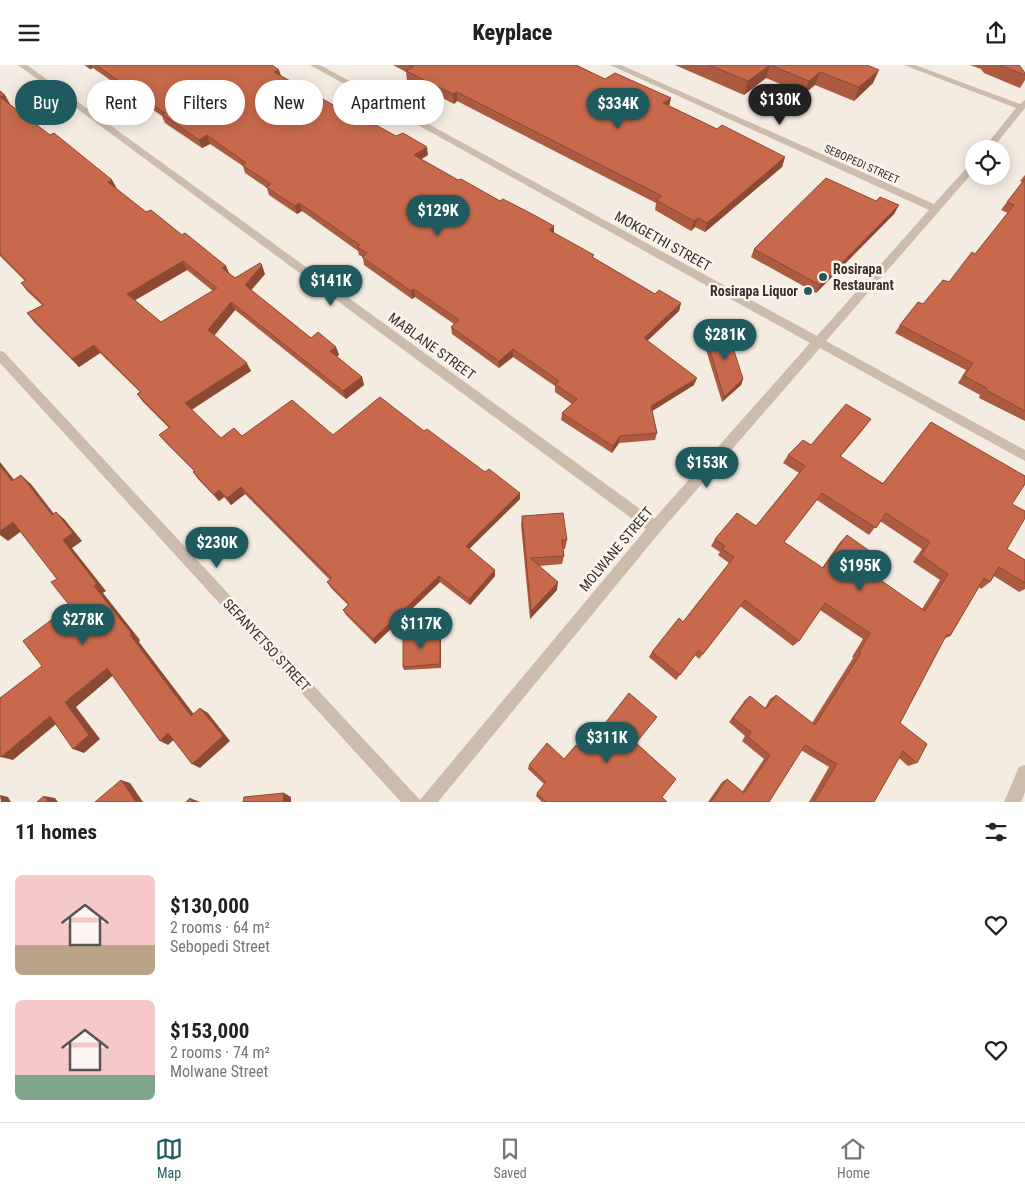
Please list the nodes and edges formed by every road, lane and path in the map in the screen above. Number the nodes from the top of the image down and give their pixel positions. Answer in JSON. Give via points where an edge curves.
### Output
{"nodes":[{"id":1,"x":22,"y":65,"type":"edge"},
{"id":2,"x":314,"y":65,"type":"edge"},
{"id":3,"x":614,"y":65,"type":"edge"},
{"id":4,"x":908,"y":65,"type":"edge"},
{"id":5,"x":1023,"y":105,"type":"edge"},
{"id":6,"x":994,"y":140,"type":"edge"},
{"id":7,"x":965,"y":175,"type":"edge"},
{"id":8,"x":936,"y":209,"type":"junction"},
{"id":9,"x":818,"y":341,"type":"junction"},
{"id":10,"x":0,"y":355,"type":"edge"},
{"id":11,"x":989,"y":437,"type":"junction"},
{"id":12,"x":1025,"y":449,"type":"edge"},
{"id":13,"x":1025,"y":456,"type":"edge"},
{"id":14,"x":1025,"y":465,"type":"edge"},
{"id":15,"x":654,"y":528,"type":"junction"},
{"id":16,"x":1025,"y":773,"type":"edge"},
{"id":17,"x":412,"y":802,"type":"edge"},
{"id":18,"x":427,"y":802,"type":"edge"},
{"id":19,"x":1012,"y":802,"type":"edge"}],
"edges":[{"from":1,"to":15,"type":"street","name":"MABLANE STREET"},
{"from":2,"to":9,"type":"street","name":"MOKGETHI STREET"},
{"from":3,"to":8,"type":"street","name":"SEBOPEDI STREET"},
{"from":4,"to":5,"type":"street"},
{"from":5,"to":6,"type":"street"},
{"from":7,"to":8,"type":"street","name":"MOLWANE STREET"},
{"from":8,"to":9,"type":"street","name":"MOLWANE STREET"},
{"from":9,"to":11,"type":"street","name":"MOKGETHI STREET"},
{"from":9,"to":15,"type":"street","name":"MOLWANE STREET"},
{"from":10,"to":17,"type":"street","name":"SEFANYETSO STREET"},
{"from":11,"to":12,"type":"street"},
{"from":11,"to":13,"type":"street","name":"MOKGETHI STREET"},
{"from":11,"to":14,"type":"street"},
{"from":15,"to":18,"type":"street","name":"MOLWANE STREET"},
{"from":16,"to":19,"type":"street"}]}
